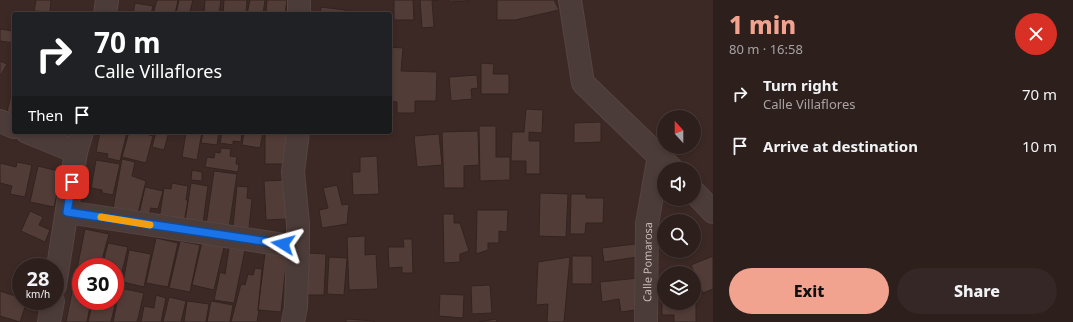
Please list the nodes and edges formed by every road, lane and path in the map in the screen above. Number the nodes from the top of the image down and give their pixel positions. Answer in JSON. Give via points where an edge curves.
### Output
{"nodes":[{"id":1,"x":107,"y":0,"type":"edge"},
{"id":2,"x":299,"y":0,"type":"edge"},
{"id":3,"x":570,"y":0,"type":"edge"},
{"id":4,"x":105,"y":12,"type":"edge"},
{"id":5,"x":299,"y":12,"type":"edge"},
{"id":6,"x":0,"y":121,"type":"edge"},
{"id":7,"x":12,"y":126,"type":"edge"},
{"id":8,"x":37,"y":134,"type":"edge"},
{"id":9,"x":298,"y":134,"type":"edge"},
{"id":10,"x":79,"y":142,"type":"edge"},
{"id":11,"x":666,"y":162,"type":"edge"},
{"id":12,"x":657,"y":191,"type":"edge"},
{"id":13,"x":701,"y":199,"type":"edge"},
{"id":14,"x":67,"y":212,"type":"junction"},
{"id":15,"x":713,"y":212,"type":"edge"},
{"id":16,"x":298,"y":246,"type":"junction"},
{"id":17,"x":60,"y":258,"type":"edge"},
{"id":18,"x":51,"y":310,"type":"edge"},
{"id":19,"x":49,"y":322,"type":"edge"},
{"id":20,"x":293,"y":322,"type":"edge"},
{"id":21,"x":646,"y":322,"type":"edge"}],
"edges":[{"from":1,"to":4,"type":"street"},
{"from":2,"to":5,"type":"street"},
{"from":3,"to":11,"type":"street","via":[[583,83]]},
{"from":6,"to":7,"type":"street"},
{"from":8,"to":10,"type":"street"},
{"from":9,"to":16,"type":"street","via":[[294,172]]},
{"from":10,"to":14,"type":"street"},
{"from":12,"to":21,"type":"street","name":"Calle Pomarosa","via":[[647,224]]},
{"from":13,"to":15,"type":"street"},
{"from":14,"to":16,"type":"street"},
{"from":14,"to":17,"type":"street"},
{"from":16,"to":20,"type":"street","via":[[296,307]]},
{"from":18,"to":19,"type":"street"}]}
